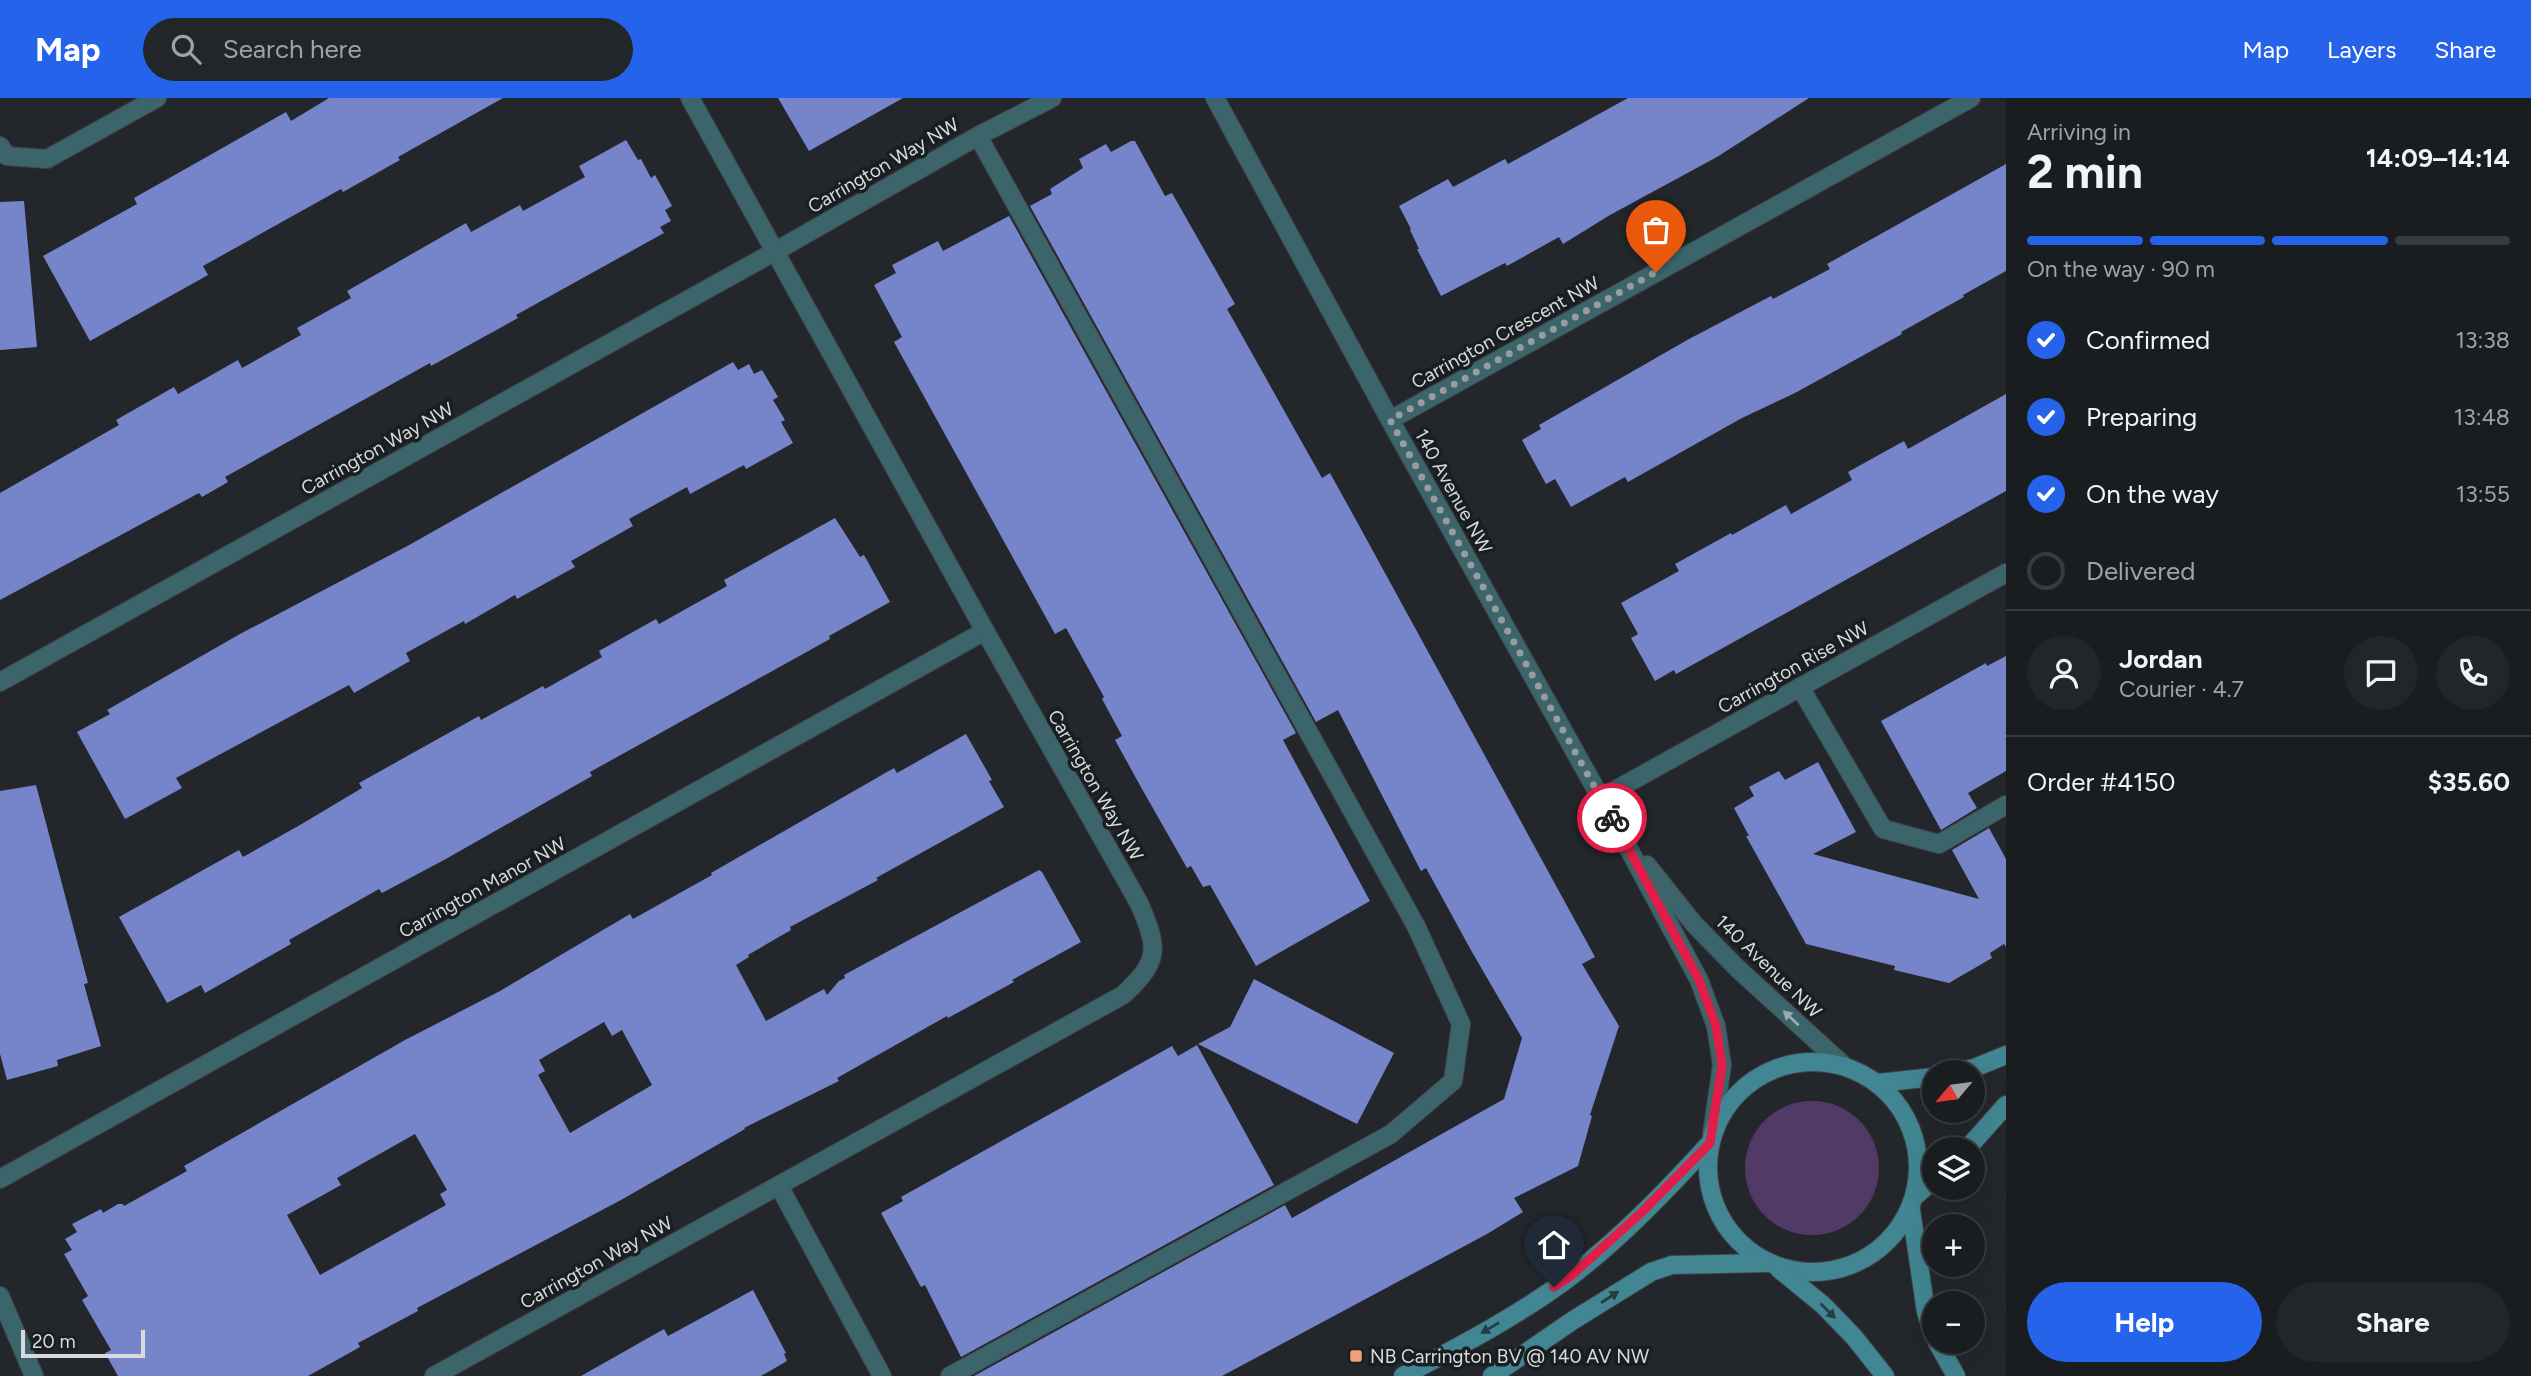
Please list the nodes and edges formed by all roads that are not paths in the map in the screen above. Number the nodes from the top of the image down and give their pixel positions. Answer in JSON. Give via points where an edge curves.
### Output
{"nodes":[{"id":1,"x":157,"y":98,"type":"edge"},
{"id":2,"x":690,"y":98,"type":"edge"},
{"id":3,"x":1052,"y":98,"type":"edge"},
{"id":4,"x":1215,"y":98,"type":"edge"},
{"id":5,"x":1970,"y":98,"type":"edge"},
{"id":6,"x":978,"y":135,"type":"junction"},
{"id":7,"x":0,"y":146,"type":"edge"},
{"id":8,"x":774,"y":252,"type":"junction"},
{"id":9,"x":1390,"y":420,"type":"junction"},
{"id":10,"x":2006,"y":573,"type":"edge"},
{"id":11,"x":985,"y":631,"type":"junction"},
{"id":12,"x":0,"y":682,"type":"edge"},
{"id":13,"x":1800,"y":687,"type":"junction"},
{"id":14,"x":1601,"y":797,"type":"junction"},
{"id":15,"x":2006,"y":806,"type":"edge"},
{"id":16,"x":1618,"y":829,"type":"junction"},
{"id":17,"x":2006,"y":1055,"type":"edge"},
{"id":18,"x":1842,"y":1064,"type":"junction"},
{"id":19,"x":1985,"y":1064,"type":"edge"},
{"id":20,"x":1922,"y":1078,"type":"edge"},
{"id":21,"x":1878,"y":1083,"type":"junction"},
{"id":22,"x":2006,"y":1105,"type":"edge"},
{"id":23,"x":1978,"y":1137,"type":"edge"},
{"id":24,"x":1711,"y":1138,"type":"junction"},
{"id":25,"x":0,"y":1179,"type":"edge"},
{"id":26,"x":779,"y":1185,"type":"junction"},
{"id":27,"x":1922,"y":1194,"type":"edge"},
{"id":28,"x":1913,"y":1204,"type":"junction"},
{"id":29,"x":1771,"y":1265,"type":"junction"},
{"id":30,"x":1923,"y":1291,"type":"edge"},
{"id":31,"x":0,"y":1296,"type":"edge"},
{"id":32,"x":1943,"y":1354,"type":"edge"},
{"id":33,"x":34,"y":1376,"type":"edge"},
{"id":34,"x":434,"y":1376,"type":"edge"},
{"id":35,"x":882,"y":1376,"type":"edge"},
{"id":36,"x":950,"y":1376,"type":"edge"},
{"id":37,"x":1404,"y":1376,"type":"edge"},
{"id":38,"x":1492,"y":1376,"type":"edge"},
{"id":39,"x":1885,"y":1376,"type":"edge"},
{"id":40,"x":1956,"y":1376,"type":"edge"}],
"edges":[{"from":1,"to":7,"type":"street","via":[[47,159],[7,156]]},
{"from":2,"to":8,"type":"street"},
{"from":3,"to":6,"type":"street","name":"Carrington Way NW"},
{"from":4,"to":9,"type":"street","name":"140 Avenue NW"},
{"from":5,"to":9,"type":"street","name":"Carrington Crescent NW"},
{"from":6,"to":8,"type":"street","name":"Carrington Way NW"},
{"from":6,"to":36,"type":"street","via":[[1416,926],[1461,1024],[1453,1081],[1391,1134]]},
{"from":8,"to":11,"type":"street","name":"Carrington Way NW"},
{"from":8,"to":12,"type":"street","name":"Carrington Way NW"},
{"from":9,"to":14,"type":"street","name":"140 Avenue NW"},
{"from":10,"to":13,"type":"street","name":"Carrington Rise NW"},
{"from":11,"to":25,"type":"street","name":"Carrington Manor NW"},
{"from":11,"to":26,"type":"street","name":"Carrington Way NW","via":[[1139,903],[1152,934],[1153,958],[1140,980],[1123,995]]},
{"from":13,"to":14,"type":"street","name":"Carrington Rise NW"},
{"from":13,"to":15,"type":"street","via":[[1882,829],[1938,844]]},
{"from":14,"to":16,"type":"street","name":"140 Avenue NW"},
{"from":18,"to":16,"type":"street","name":"140 Avenue NW","one_way":true,"via":[[1694,924]]},
{"from":16,"to":24,"type":"street","name":"140 Avenue NW","via":[[1687,955],[1716,1026],[1722,1065]]},
{"from":17,"to":19,"type":"street"},
{"from":18,"to":21,"type":"street","name":"140 Avenue NW"},
{"from":18,"to":24,"type":"street","name":"140 Avenue NW","via":[[1802,1061],[1763,1073],[1732,1099]]},
{"from":20,"to":21,"type":"street"},
{"from":21,"to":28,"type":"street","name":"140 Avenue NW","via":[[1903,1110],[1918,1145]]},
{"from":22,"to":23,"type":"street"},
{"from":24,"to":29,"type":"street","name":"140 Avenue NW","via":[[1707,1178],[1717,1213],[1737,1242]]},
{"from":24,"to":37,"type":"street","one_way":true,"via":[[1642,1212],[1571,1276],[1520,1311]]},
{"from":26,"to":34,"type":"street","name":"Carrington Way NW"},
{"from":26,"to":35,"type":"street"},
{"from":27,"to":28,"type":"street"},
{"from":28,"to":29,"type":"street","name":"140 Avenue NW","via":[[1894,1237],[1860,1263],[1818,1274]]},
{"from":28,"to":30,"type":"street","name":"140 Avenue NW"},
{"from":38,"to":29,"type":"street","one_way":true,"via":[[1651,1272],[1672,1265]]},
{"from":29,"to":39,"type":"street","name":"140 Avenue NW","one_way":true,"via":[[1823,1305]]},
{"from":31,"to":33,"type":"street"},
{"from":32,"to":40,"type":"street"}]}
